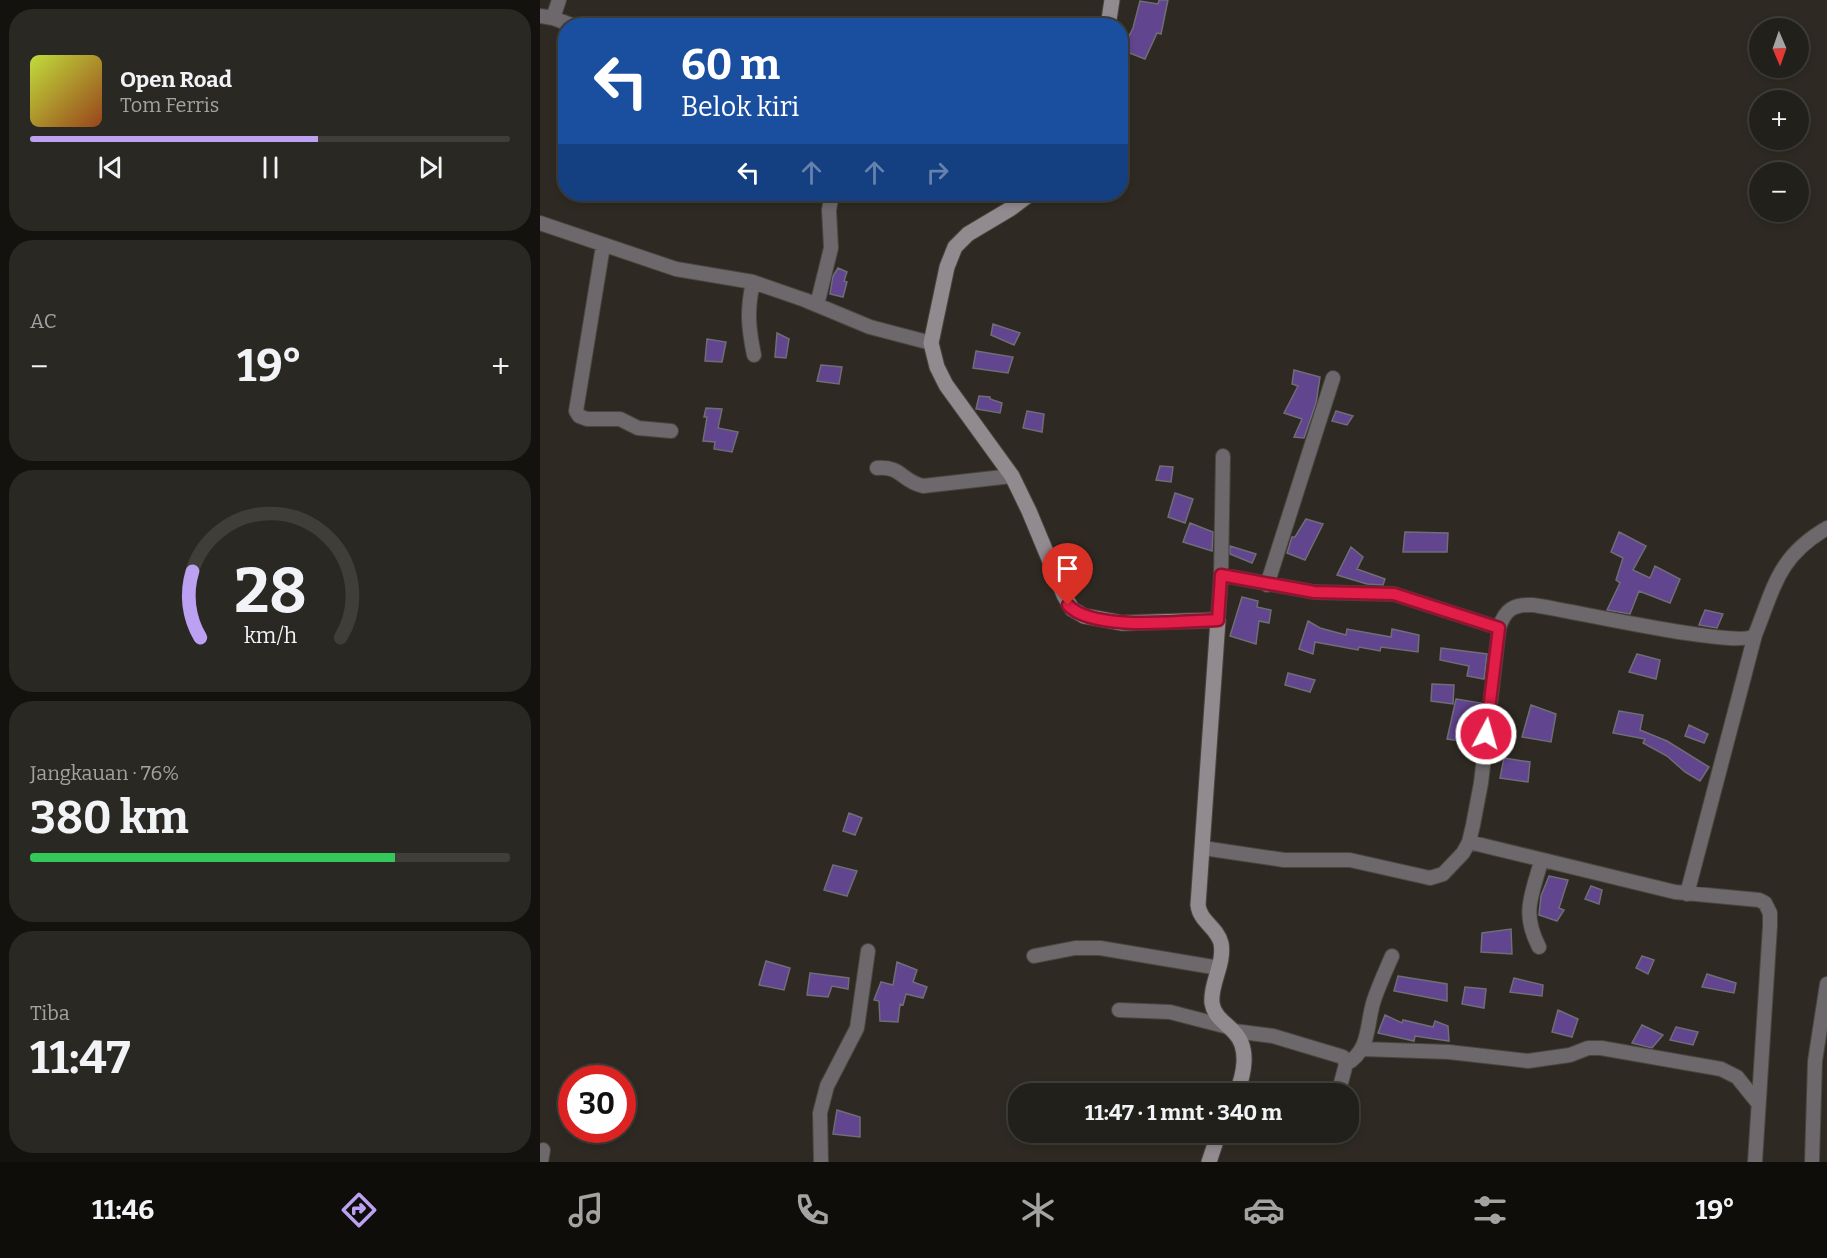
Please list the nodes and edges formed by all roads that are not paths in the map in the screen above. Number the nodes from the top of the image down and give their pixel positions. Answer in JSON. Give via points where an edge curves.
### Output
{"nodes":[{"id":1,"x":559,"y":0,"type":"edge"},
{"id":2,"x":1112,"y":0,"type":"edge"},
{"id":3,"x":547,"y":17,"type":"edge"},
{"id":4,"x":1109,"y":18,"type":"edge"},
{"id":5,"x":831,"y":201,"type":"edge"},
{"id":6,"x":1021,"y":201,"type":"edge"},
{"id":7,"x":540,"y":223,"type":"edge"},
{"id":8,"x":603,"y":246,"type":"junction"},
{"id":9,"x":753,"y":282,"type":"junction"},
{"id":10,"x":818,"y":304,"type":"junction"},
{"id":11,"x":931,"y":343,"type":"junction"},
{"id":12,"x":754,"y":354,"type":"dead end"},
{"id":13,"x":1333,"y":378,"type":"dead end"},
{"id":14,"x":671,"y":431,"type":"dead end"},
{"id":15,"x":1223,"y":456,"type":"dead end"},
{"id":16,"x":877,"y":468,"type":"dead end"},
{"id":17,"x":1012,"y":476,"type":"junction"},
{"id":18,"x":1827,"y":528,"type":"edge"},
{"id":19,"x":1221,"y":575,"type":"junction"},
{"id":20,"x":1267,"y":585,"type":"junction"},
{"id":21,"x":1218,"y":620,"type":"junction"},
{"id":22,"x":1499,"y":628,"type":"junction"},
{"id":23,"x":1755,"y":635,"type":"junction"},
{"id":24,"x":1469,"y":842,"type":"junction"},
{"id":25,"x":1203,"y":848,"type":"junction"},
{"id":26,"x":1541,"y":861,"type":"junction"},
{"id":27,"x":1687,"y":894,"type":"junction"},
{"id":28,"x":1539,"y":947,"type":"dead end"},
{"id":29,"x":868,"y":951,"type":"dead end"},
{"id":30,"x":1034,"y":956,"type":"dead end"},
{"id":31,"x":1392,"y":956,"type":"dead end"},
{"id":32,"x":1219,"y":968,"type":"junction"},
{"id":33,"x":1827,"y":984,"type":"edge"},
{"id":34,"x":1119,"y":1010,"type":"dead end"},
{"id":35,"x":1231,"y":1029,"type":"junction"},
{"id":36,"x":1362,"y":1048,"type":"junction"},
{"id":37,"x":1821,"y":1059,"type":"edge"},
{"id":38,"x":1346,"y":1064,"type":"junction"},
{"id":39,"x":1240,"y":1083,"type":"edge"},
{"id":40,"x":1341,"y":1083,"type":"edge"},
{"id":41,"x":1758,"y":1103,"type":"junction"},
{"id":42,"x":1215,"y":1143,"type":"edge"},
{"id":43,"x":821,"y":1162,"type":"edge"},
{"id":44,"x":1209,"y":1162,"type":"edge"},
{"id":45,"x":1755,"y":1162,"type":"edge"},
{"id":46,"x":1812,"y":1162,"type":"edge"}],
"edges":[{"from":1,"to":3,"type":"street"},
{"from":2,"to":4,"type":"street"},
{"from":5,"to":10,"type":"street","via":[[831,248]]},
{"from":6,"to":11,"type":"street","via":[[968,234],[955,248],[947,267]]},
{"from":7,"to":8,"type":"street"},
{"from":8,"to":9,"type":"street","via":[[676,269]]},
{"from":8,"to":14,"type":"street","via":[[576,411],[587,418],[620,419],[638,428]]},
{"from":9,"to":10,"type":"street"},
{"from":9,"to":12,"type":"street","via":[[748,327]]},
{"from":10,"to":11,"type":"street","via":[[870,327]]},
{"from":11,"to":17,"type":"street","via":[[946,385]]},
{"from":13,"to":20,"type":"street"},
{"from":15,"to":19,"type":"street"},
{"from":16,"to":17,"type":"street","via":[[892,468],[911,483],[923,486]]},
{"from":17,"to":21,"type":"street","via":[[1072,609],[1084,616],[1122,623]]},
{"from":18,"to":23,"type":"street","via":[[1792,553]]},
{"from":19,"to":20,"type":"street"},
{"from":19,"to":21,"type":"street"},
{"from":20,"to":22,"type":"street","via":[[1323,593],[1394,594]]},
{"from":21,"to":25,"type":"street"},
{"from":22,"to":23,"type":"street","via":[[1512,607],[1533,605],[1672,630],[1740,639]]},
{"from":22,"to":24,"type":"street","via":[[1481,783]]},
{"from":23,"to":27,"type":"street"},
{"from":24,"to":25,"type":"street","via":[[1455,864],[1430,878],[1350,860],[1284,860]]},
{"from":24,"to":26,"type":"street"},
{"from":25,"to":32,"type":"street","via":[[1199,913],[1218,933],[1222,946]]},
{"from":26,"to":27,"type":"street"},
{"from":26,"to":28,"type":"street","via":[[1528,918]]},
{"from":27,"to":41,"type":"street","via":[[1759,900],[1770,913]]},
{"from":29,"to":43,"type":"street","via":[[857,1028],[827,1086],[820,1113]]},
{"from":30,"to":32,"type":"street","via":[[1075,948],[1100,948]]},
{"from":31,"to":36,"type":"street","via":[[1373,1003]]},
{"from":32,"to":35,"type":"street","via":[[1212,1005]]},
{"from":33,"to":37,"type":"street"},
{"from":34,"to":35,"type":"street","via":[[1170,1012]]},
{"from":35,"to":38,"type":"street","via":[[1308,1046],[1343,1057]]},
{"from":35,"to":39,"type":"street","via":[[1242,1044],[1244,1069]]},
{"from":36,"to":38,"type":"street"},
{"from":36,"to":41,"type":"street","via":[[1528,1060],[1601,1048],[1721,1069],[1737,1077]]},
{"from":37,"to":46,"type":"street"},
{"from":38,"to":40,"type":"street"},
{"from":41,"to":45,"type":"street"},
{"from":42,"to":44,"type":"street"}]}
